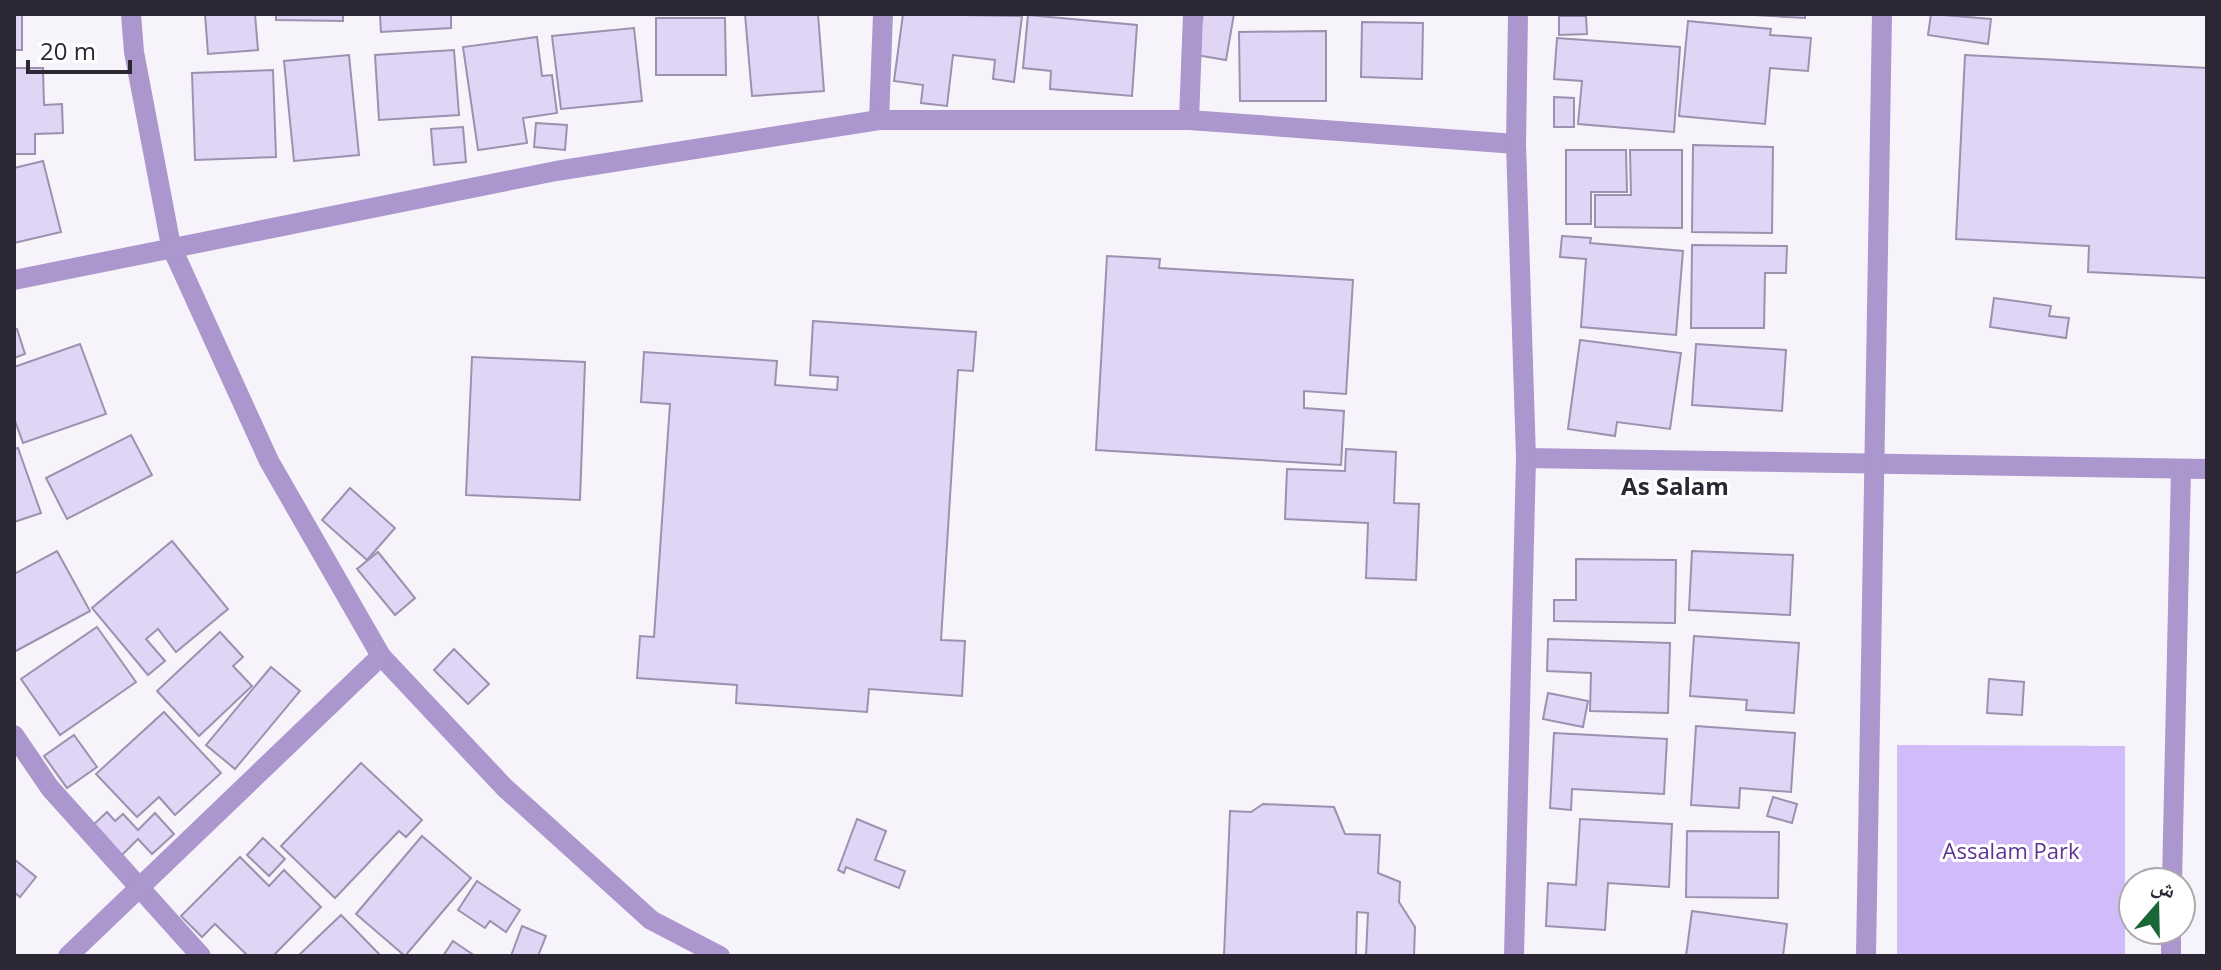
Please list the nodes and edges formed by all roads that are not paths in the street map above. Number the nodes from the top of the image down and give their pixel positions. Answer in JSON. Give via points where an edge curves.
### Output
{"nodes":[{"id":1,"x":131,"y":14,"type":"edge"},
{"id":2,"x":883,"y":14,"type":"edge"},
{"id":3,"x":1193,"y":14,"type":"edge"},
{"id":4,"x":1518,"y":14,"type":"edge"},
{"id":5,"x":1882,"y":14,"type":"edge"},
{"id":6,"x":879,"y":120,"type":"junction"},
{"id":7,"x":1189,"y":120,"type":"junction"},
{"id":8,"x":1516,"y":144,"type":"junction"},
{"id":9,"x":171,"y":246,"type":"junction"},
{"id":10,"x":14,"y":280,"type":"edge"},
{"id":11,"x":1526,"y":458,"type":"junction"},
{"id":12,"x":1875,"y":464,"type":"junction"},
{"id":13,"x":2181,"y":469,"type":"junction"},
{"id":14,"x":2207,"y":469,"type":"edge"},
{"id":15,"x":381,"y":656,"type":"junction"},
{"id":16,"x":14,"y":735,"type":"edge"},
{"id":17,"x":2172,"y":866,"type":"edge"},
{"id":18,"x":140,"y":886,"type":"junction"},
{"id":19,"x":68,"y":956,"type":"edge"},
{"id":20,"x":201,"y":956,"type":"edge"},
{"id":21,"x":720,"y":956,"type":"edge"},
{"id":22,"x":1514,"y":956,"type":"edge"},
{"id":23,"x":1866,"y":956,"type":"edge"}],
"edges":[{"from":1,"to":9,"type":"street"},
{"from":2,"to":6,"type":"street"},
{"from":3,"to":7,"type":"street"},
{"from":4,"to":8,"type":"street"},
{"from":5,"to":12,"type":"street"},
{"from":6,"to":7,"type":"street"},
{"from":6,"to":9,"type":"street","via":[[556,171]]},
{"from":7,"to":8,"type":"street"},
{"from":8,"to":11,"type":"street"},
{"from":9,"to":10,"type":"street"},
{"from":9,"to":15,"type":"street","via":[[269,461]]},
{"from":11,"to":12,"type":"street"},
{"from":11,"to":22,"type":"street"},
{"from":12,"to":13,"type":"street"},
{"from":12,"to":23,"type":"street"},
{"from":13,"to":14,"type":"street"},
{"from":13,"to":17,"type":"street"},
{"from":15,"to":18,"type":"street"},
{"from":15,"to":21,"type":"street","via":[[504,787],[651,920]]},
{"from":16,"to":18,"type":"street","via":[[50,788]]},
{"from":18,"to":19,"type":"street"},
{"from":18,"to":20,"type":"street"}]}
